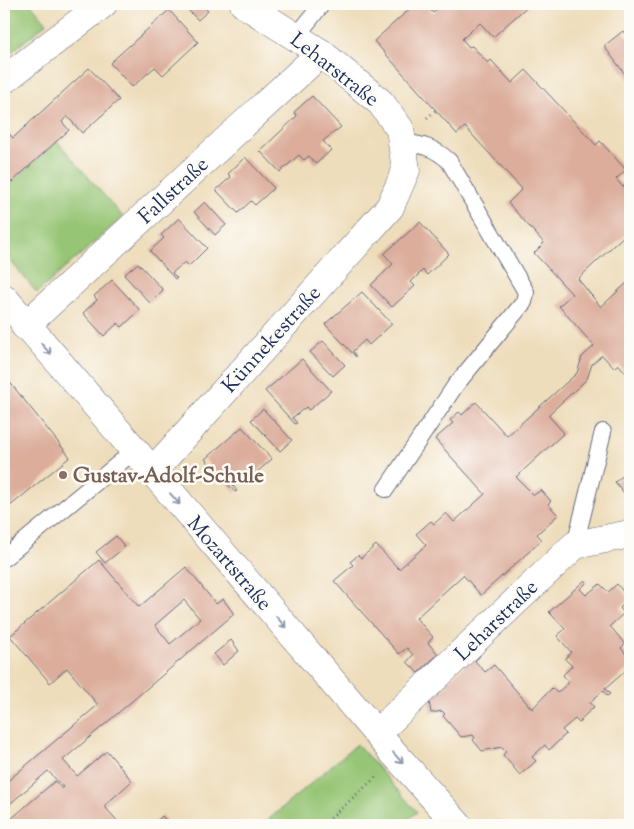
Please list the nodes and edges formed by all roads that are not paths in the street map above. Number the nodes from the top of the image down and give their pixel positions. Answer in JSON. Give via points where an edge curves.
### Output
{"nodes":[{"id":1,"x":103,"y":4,"type":"edge"},
{"id":2,"x":244,"y":4,"type":"edge"},
{"id":3,"x":322,"y":4,"type":"edge"},
{"id":4,"x":296,"y":37,"type":"junction"},
{"id":5,"x":321,"y":53,"type":"junction"},
{"id":6,"x":4,"y":80,"type":"edge"},
{"id":7,"x":402,"y":142,"type":"junction"},
{"id":8,"x":390,"y":207,"type":"joint"},
{"id":9,"x":4,"y":298,"type":"edge"},
{"id":10,"x":25,"y":326,"type":"junction"},
{"id":11,"x":603,"y":432,"type":"dead end"},
{"id":12,"x":134,"y":451,"type":"junction"},
{"id":13,"x":152,"y":472,"type":"junction"},
{"id":14,"x":386,"y":489,"type":"dead end"},
{"id":15,"x":630,"y":534,"type":"edge"},
{"id":16,"x":575,"y":545,"type":"junction"},
{"id":17,"x":4,"y":558,"type":"edge"},
{"id":18,"x":376,"y":733,"type":"junction"},
{"id":19,"x":458,"y":825,"type":"edge"}],
"edges":[{"from":1,"to":6,"type":"street"},
{"from":2,"to":4,"type":"street","name":"Leharstraße"},
{"from":3,"to":4,"type":"lane"},
{"from":4,"to":5,"type":"street","name":"Leharstraße"},
{"from":5,"to":7,"type":"street","name":"Leharstraße","via":[[381,103],[400,130]]},
{"from":5,"to":10,"type":"street","name":"Fallstraße"},
{"from":7,"to":8,"type":"street","name":"Leharstraße","via":[[406,170]]},
{"from":7,"to":14,"type":"lane","via":[[428,146],[449,161],[526,292],[524,302],[455,386]]},
{"from":8,"to":13,"type":"street","name":"Künnekestraße"},
{"from":9,"to":10,"type":"street","name":"Mozartstraße"},
{"from":10,"to":12,"type":"street","name":"Mozartstraße","one_way":true},
{"from":11,"to":16,"type":"lane"},
{"from":12,"to":13,"type":"street","name":"Mozartstraße"},
{"from":12,"to":17,"type":"lane"},
{"from":13,"to":18,"type":"street","name":"Mozartstraße","one_way":true},
{"from":15,"to":16,"type":"street"},
{"from":16,"to":18,"type":"street","name":"Leharstraße"},
{"from":18,"to":19,"type":"street","name":"Mozartstraße","one_way":true}]}
